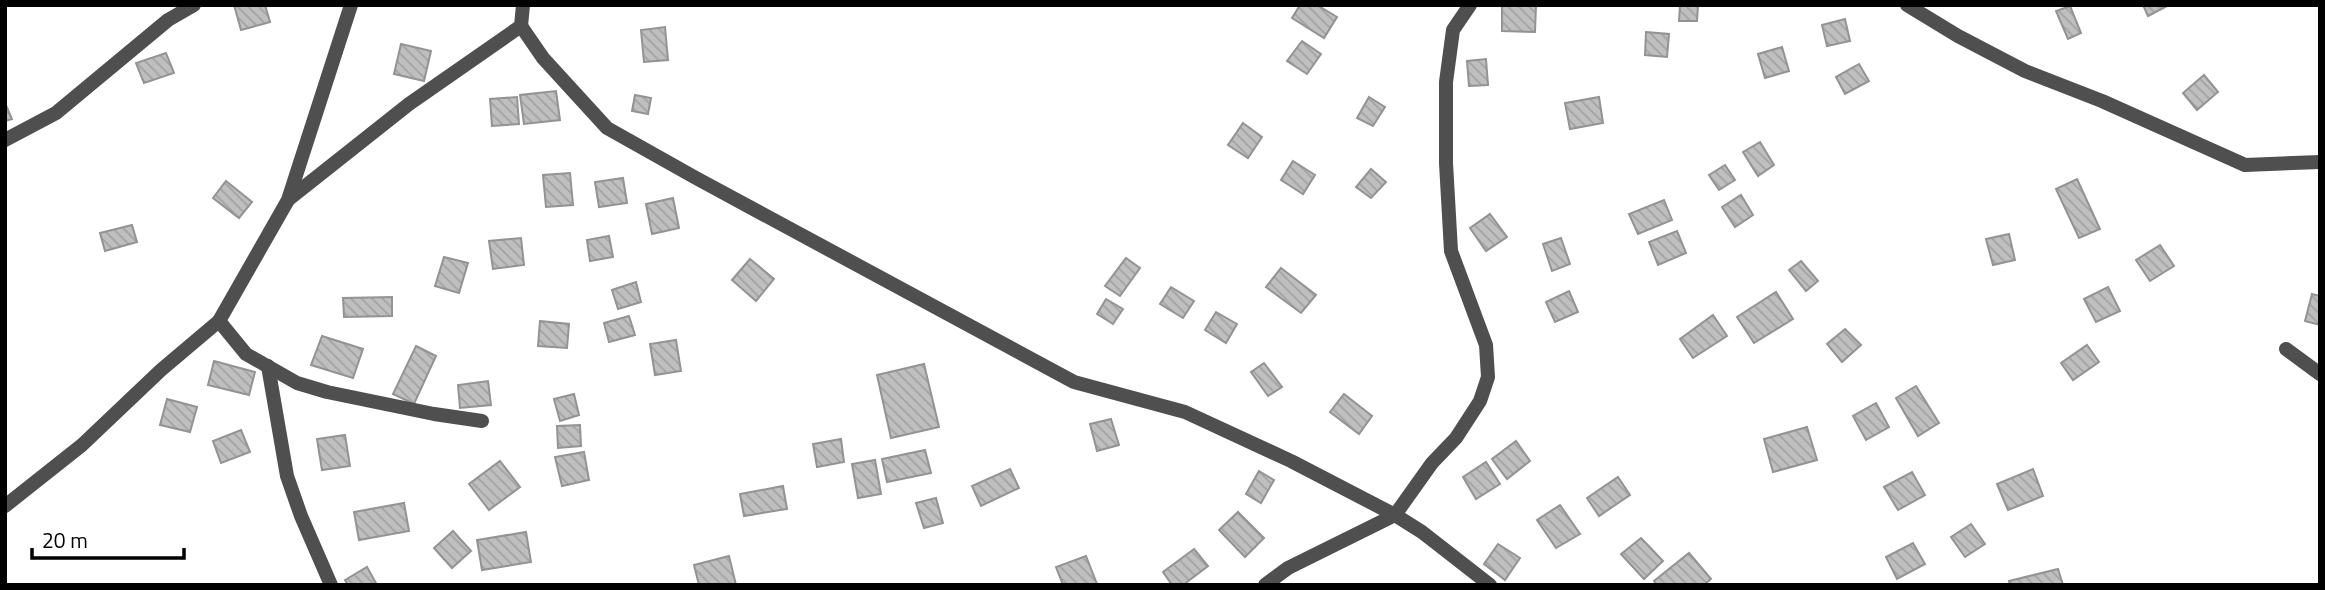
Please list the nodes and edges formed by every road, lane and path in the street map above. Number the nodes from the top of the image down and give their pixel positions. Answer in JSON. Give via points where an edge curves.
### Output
{"nodes":[{"id":1,"x":194,"y":5,"type":"edge"},
{"id":2,"x":351,"y":5,"type":"edge"},
{"id":3,"x":523,"y":5,"type":"edge"},
{"id":4,"x":1470,"y":5,"type":"edge"},
{"id":5,"x":1907,"y":5,"type":"edge"},
{"id":6,"x":521,"y":26,"type":"junction"},
{"id":7,"x":5,"y":140,"type":"edge"},
{"id":8,"x":2320,"y":162,"type":"edge"},
{"id":9,"x":288,"y":200,"type":"junction"},
{"id":10,"x":219,"y":321,"type":"junction"},
{"id":11,"x":2286,"y":349,"type":"dead end"},
{"id":12,"x":268,"y":366,"type":"junction"},
{"id":13,"x":2320,"y":374,"type":"edge"},
{"id":14,"x":482,"y":421,"type":"dead end"},
{"id":15,"x":5,"y":506,"type":"edge"},
{"id":16,"x":1395,"y":515,"type":"junction"},
{"id":17,"x":331,"y":585,"type":"edge"},
{"id":18,"x":1265,"y":585,"type":"edge"},
{"id":19,"x":1490,"y":585,"type":"edge"}],
"edges":[{"from":1,"to":7,"type":"street","via":[[168,20],[56,113]]},
{"from":2,"to":9,"type":"street"},
{"from":3,"to":6,"type":"street"},
{"from":4,"to":16,"type":"street","via":[[1453,30],[1446,82],[1446,163],[1451,251],[1486,345],[1488,377],[1480,401],[1456,438]]},
{"from":5,"to":8,"type":"street","via":[[2025,71],[2245,165]]},
{"from":6,"to":9,"type":"street","via":[[409,104]]},
{"from":6,"to":16,"type":"street","via":[[543,58],[607,128],[696,178],[1074,382],[1185,412]]},
{"from":9,"to":10,"type":"street"},
{"from":10,"to":12,"type":"street","via":[[246,354]]},
{"from":10,"to":15,"type":"street","via":[[82,445]]},
{"from":11,"to":13,"type":"street"},
{"from":12,"to":14,"type":"street","via":[[297,383],[327,392]]},
{"from":12,"to":17,"type":"street","via":[[287,476]]},
{"from":16,"to":18,"type":"street","via":[[1288,568]]},
{"from":16,"to":19,"type":"street"}]}
